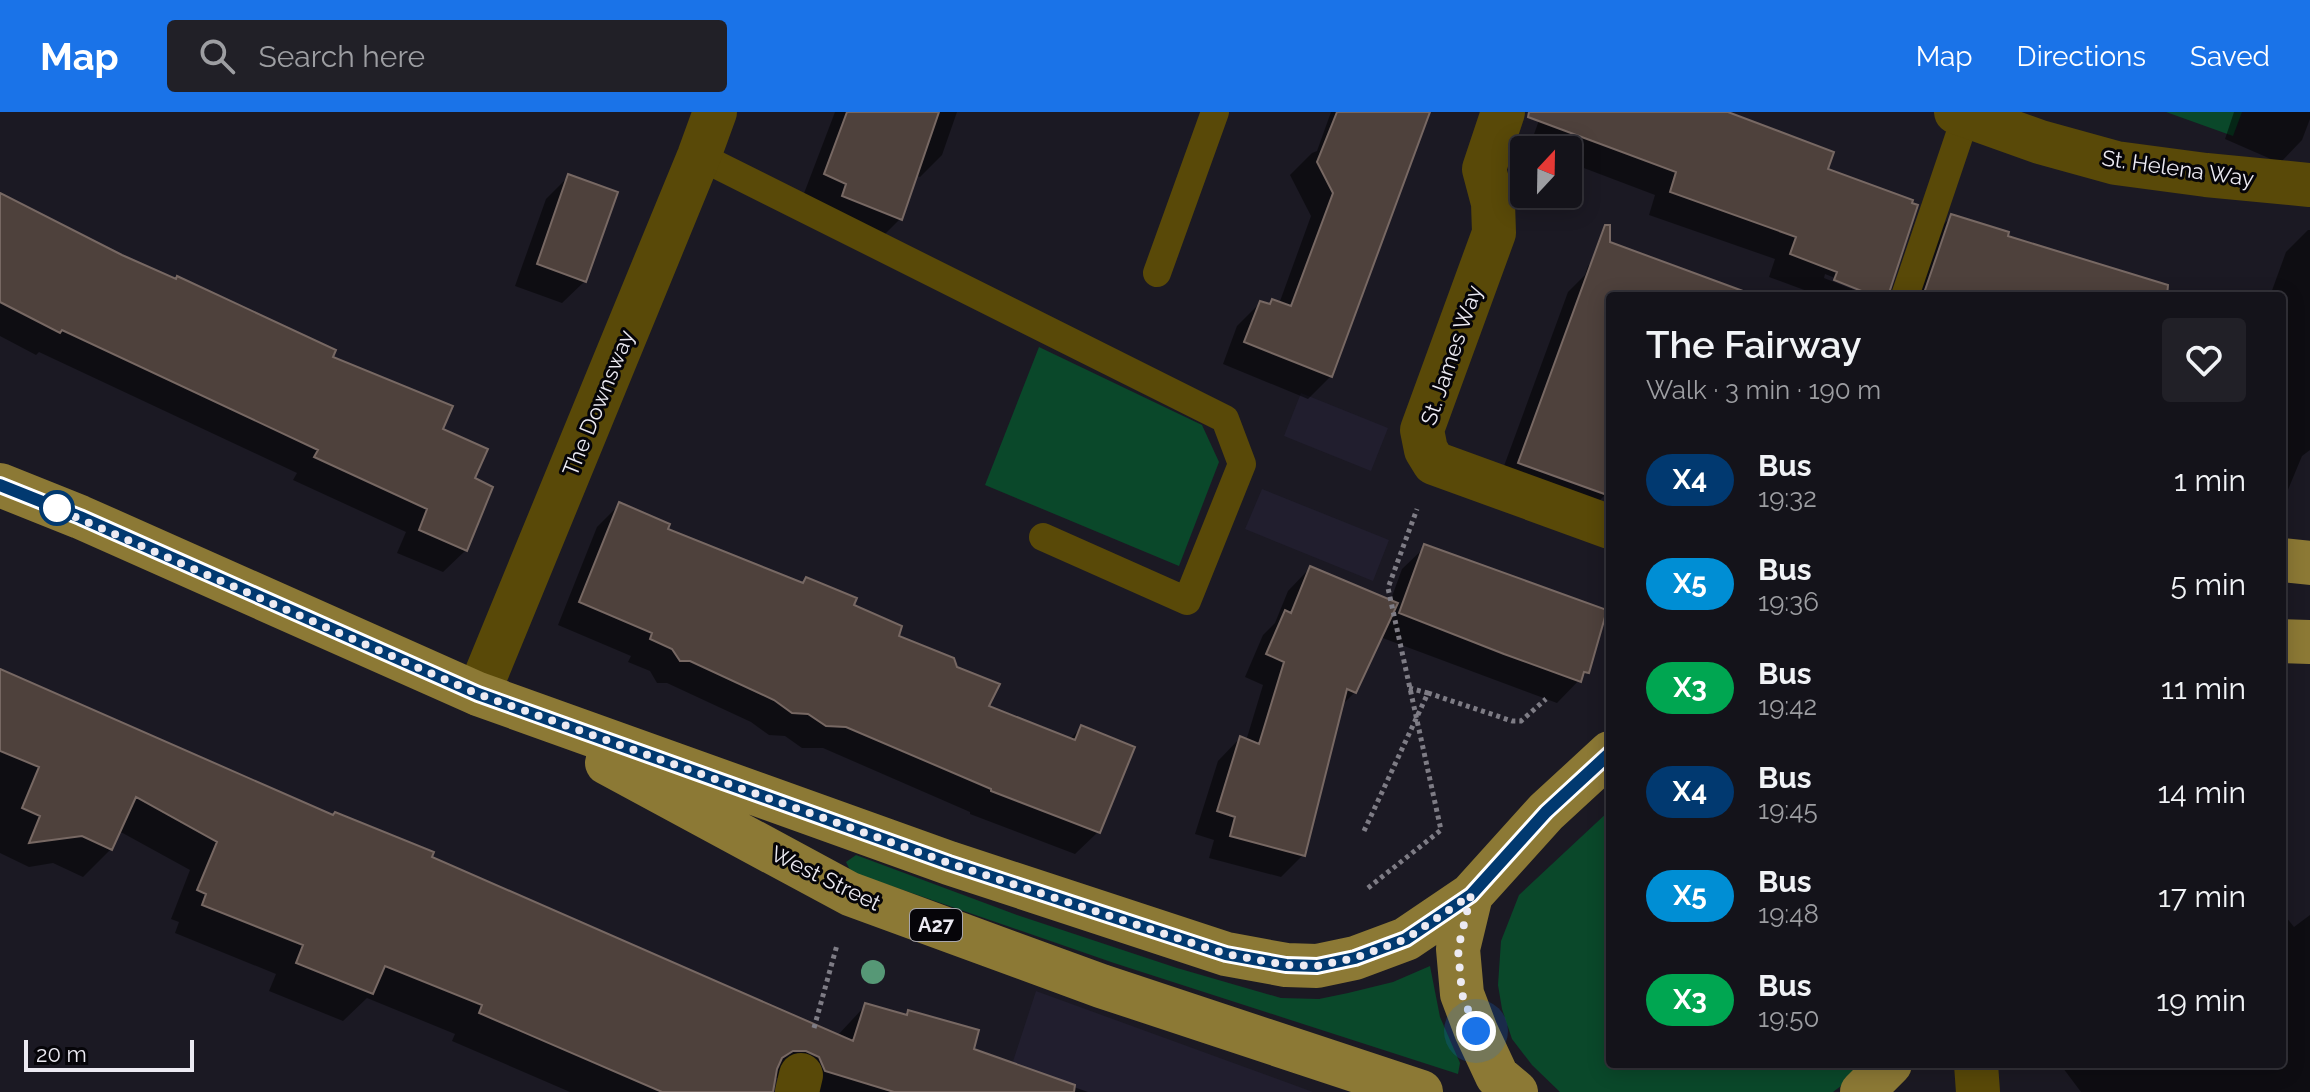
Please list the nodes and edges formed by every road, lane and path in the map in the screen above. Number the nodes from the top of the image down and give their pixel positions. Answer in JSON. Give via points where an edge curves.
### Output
{"nodes":[{"id":1,"x":715,"y":112,"type":"edge"},
{"id":2,"x":1215,"y":112,"type":"edge"},
{"id":3,"x":1503,"y":112,"type":"edge"},
{"id":4,"x":1961,"y":114,"type":"edge"},
{"id":5,"x":699,"y":156,"type":"junction"},
{"id":6,"x":2310,"y":185,"type":"edge"},
{"id":7,"x":1157,"y":273,"type":"dead end"},
{"id":8,"x":1906,"y":292,"type":"edge"},
{"id":9,"x":1434,"y":463,"type":"junction"},
{"id":10,"x":0,"y":485,"type":"edge"},
{"id":11,"x":1606,"y":526,"type":"edge"},
{"id":12,"x":1043,"y":537,"type":"dead end"},
{"id":13,"x":2286,"y":560,"type":"edge"},
{"id":14,"x":2310,"y":563,"type":"edge"},
{"id":15,"x":2286,"y":641,"type":"edge"},
{"id":16,"x":2310,"y":642,"type":"edge"},
{"id":17,"x":1409,"y":688,"type":"junction"},
{"id":18,"x":1428,"y":693,"type":"junction"},
{"id":19,"x":478,"y":694,"type":"junction"},
{"id":20,"x":1546,"y":699,"type":"dead end"},
{"id":21,"x":1416,"y":718,"type":"junction"},
{"id":22,"x":1606,"y":757,"type":"edge"},
{"id":23,"x":1364,"y":831,"type":"dead end"},
{"id":24,"x":1368,"y":888,"type":"dead end"},
{"id":25,"x":850,"y":894,"type":"junction"},
{"id":26,"x":1471,"y":895,"type":"junction"},
{"id":27,"x":1886,"y":1068,"type":"edge"},
{"id":28,"x":1976,"y":1068,"type":"edge"},
{"id":29,"x":799,"y":1084,"type":"edge"},
{"id":30,"x":1421,"y":1092,"type":"edge"},
{"id":31,"x":1516,"y":1092,"type":"edge"},
{"id":32,"x":1862,"y":1092,"type":"edge"},
{"id":33,"x":1978,"y":1092,"type":"edge"}],
"edges":[{"from":1,"to":5,"type":"street","name":"The Downsway"},
{"from":2,"to":7,"type":"lane"},
{"from":3,"to":9,"type":"street","name":"St. James Way","via":[[1484,169],[1494,233],[1422,430]]},
{"from":4,"to":6,"type":"street","name":"St. Helena Way","via":[[2116,163]]},
{"from":4,"to":8,"type":"lane"},
{"from":5,"to":12,"type":"lane","via":[[1225,419],[1242,464],[1187,601]]},
{"from":5,"to":19,"type":"street","name":"The Downsway"},
{"from":9,"to":11,"type":"street"},
{"from":9,"to":17,"type":"path","via":[[1388,588]]},
{"from":10,"to":19,"type":"main road","name":"West Street","number":"A27"},
{"from":13,"to":14,"type":"main road"},
{"from":15,"to":16,"type":"main road"},
{"from":17,"to":18,"type":"path"},
{"from":17,"to":21,"type":"path"},
{"from":18,"to":20,"type":"path","via":[[1512,721],[1521,721]]},
{"from":18,"to":21,"type":"path"},
{"from":19,"to":25,"type":"main road","name":"West Street","number":"A27"},
{"from":19,"to":26,"type":"main road","name":"West Street","number":"A27","via":[[949,863],[1226,954],[1317,966],[1355,958],[1406,939]]},
{"from":21,"to":23,"type":"path"},
{"from":21,"to":24,"type":"path","via":[[1441,830]]},
{"from":22,"to":26,"type":"main road","via":[[1546,812]]},
{"from":25,"to":29,"type":"path"},
{"from":25,"to":30,"type":"main road","name":"West Street","number":"A27","via":[[1101,986]]},
{"from":26,"to":31,"type":"main road","via":[[1458,949],[1462,994],[1497,1076]]},
{"from":27,"to":32,"type":"main road"},
{"from":28,"to":33,"type":"street"}]}
